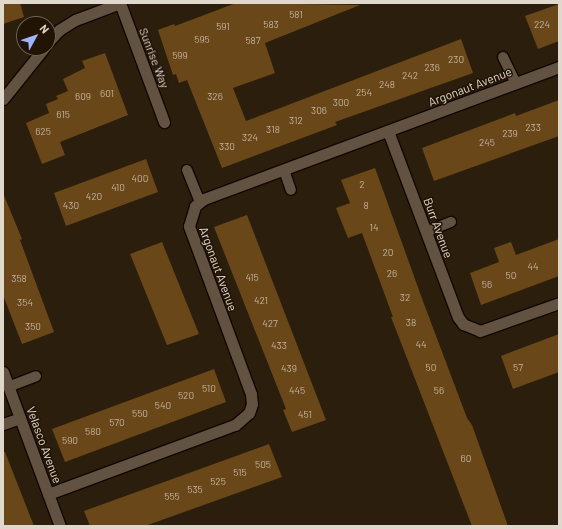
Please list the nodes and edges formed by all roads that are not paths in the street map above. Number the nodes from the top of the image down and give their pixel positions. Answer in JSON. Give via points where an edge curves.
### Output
{"nodes":[{"id":1,"x":120,"y":3,"type":"edge"},
{"id":2,"x":56,"y":33,"type":"edge"},
{"id":3,"x":38,"y":56,"type":"edge"},
{"id":4,"x":503,"y":57,"type":"dead end"},
{"id":5,"x":559,"y":67,"type":"edge"},
{"id":6,"x":516,"y":84,"type":"junction"},
{"id":7,"x":3,"y":99,"type":"edge"},
{"id":8,"x":164,"y":122,"type":"dead end"},
{"id":9,"x":388,"y":131,"type":"junction"},
{"id":10,"x":187,"y":170,"type":"dead end"},
{"id":11,"x":284,"y":170,"type":"junction"},
{"id":12,"x":291,"y":190,"type":"dead end"},
{"id":13,"x":200,"y":202,"type":"junction"},
{"id":14,"x":451,"y":222,"type":"dead end"},
{"id":15,"x":426,"y":232,"type":"junction"},
{"id":16,"x":559,"y":303,"type":"edge"},
{"id":17,"x":3,"y":372,"type":"edge"},
{"id":18,"x":36,"y":376,"type":"dead end"},
{"id":19,"x":8,"y":387,"type":"junction"},
{"id":20,"x":20,"y":418,"type":"junction"},
{"id":21,"x":3,"y":424,"type":"edge"},
{"id":22,"x":48,"y":494,"type":"junction"},
{"id":23,"x":60,"y":526,"type":"edge"}],
"edges":[{"from":1,"to":2,"type":"street","via":[[75,20]]},
{"from":1,"to":8,"type":"street","name":"Sunrise Way"},
{"from":3,"to":7,"type":"street"},
{"from":4,"to":6,"type":"lane"},
{"from":5,"to":6,"type":"street","name":"Argonaut Avenue"},
{"from":6,"to":9,"type":"street","name":"Argonaut Avenue"},
{"from":9,"to":11,"type":"street","name":"Argonaut Avenue"},
{"from":9,"to":15,"type":"street","name":"Burr Avenue"},
{"from":10,"to":13,"type":"lane"},
{"from":11,"to":12,"type":"lane"},
{"from":11,"to":13,"type":"street","name":"Argonaut Avenue"},
{"from":13,"to":22,"type":"street","name":"Argonaut Avenue","via":[[190,215],[189,226],[251,394],[252,404],[249,413],[236,425]]},
{"from":14,"to":15,"type":"lane"},
{"from":15,"to":16,"type":"street","name":"Burr Avenue","via":[[458,317],[471,329],[491,328]]},
{"from":17,"to":19,"type":"street","name":"Velasco Avenue"},
{"from":18,"to":19,"type":"lane"},
{"from":19,"to":20,"type":"street","name":"Velasco Avenue"},
{"from":20,"to":21,"type":"street"},
{"from":20,"to":22,"type":"street","name":"Velasco Avenue"},
{"from":22,"to":23,"type":"street","name":"Velasco Avenue"}]}
